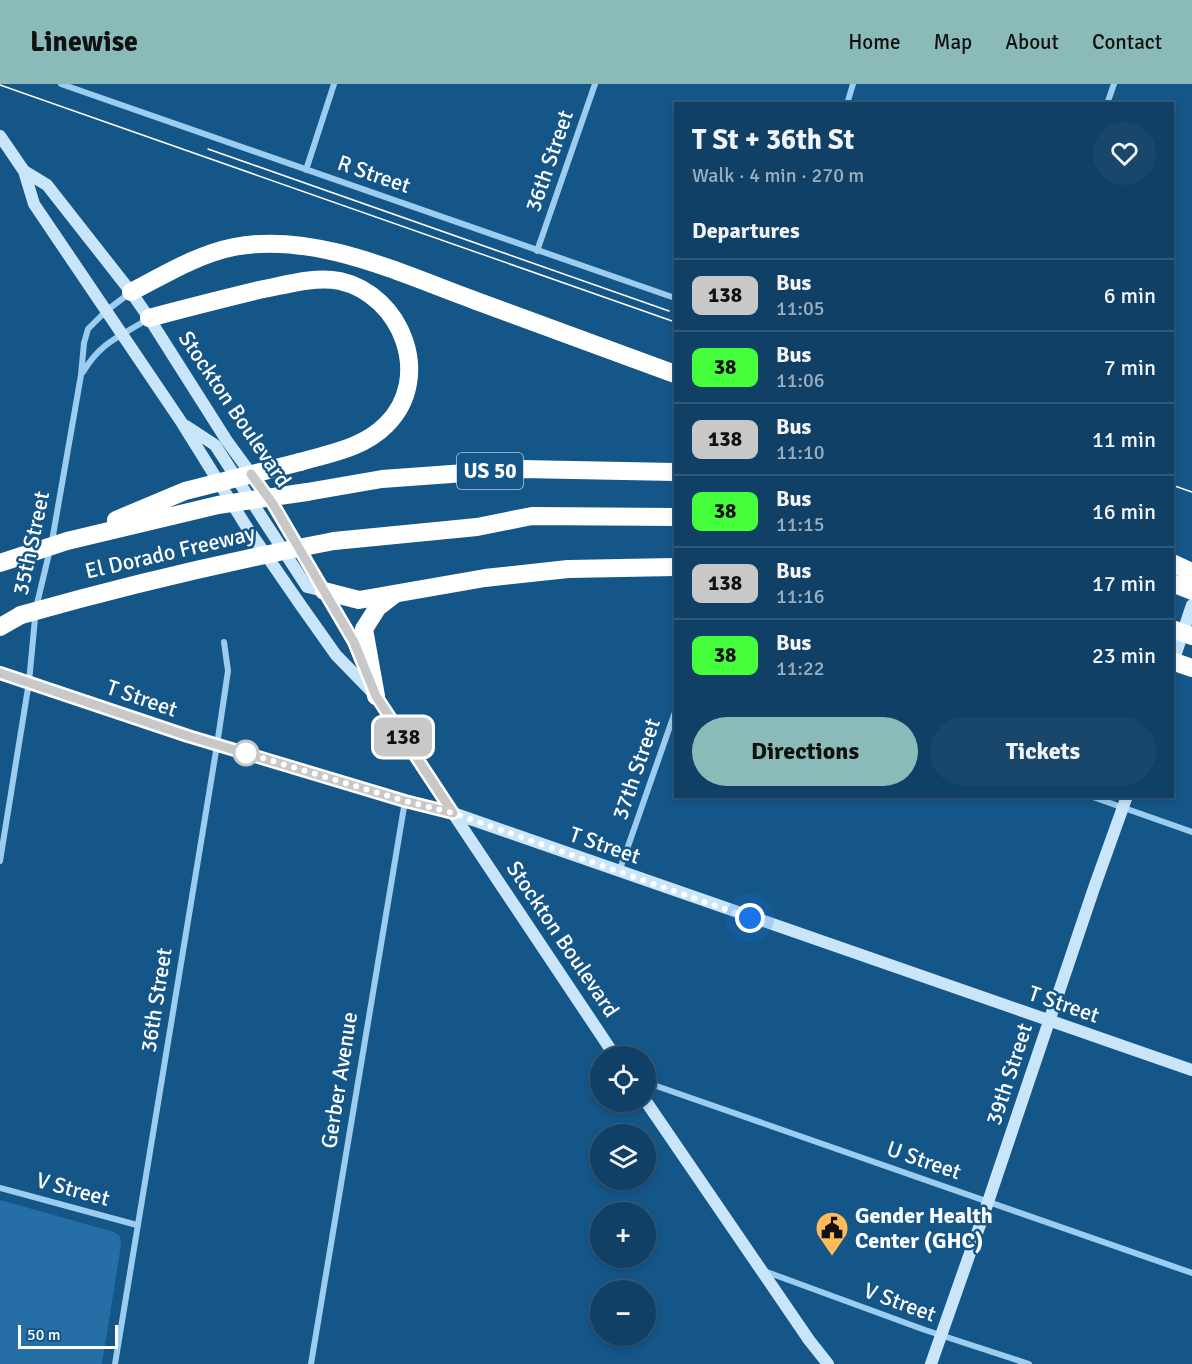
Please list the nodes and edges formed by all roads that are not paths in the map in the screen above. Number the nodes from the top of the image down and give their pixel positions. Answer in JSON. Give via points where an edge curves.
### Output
{"nodes":[{"id":1,"x":61,"y":84,"type":"edge"},
{"id":2,"x":334,"y":84,"type":"edge"},
{"id":3,"x":595,"y":84,"type":"edge"},
{"id":4,"x":854,"y":84,"type":"edge"},
{"id":5,"x":1114,"y":84,"type":"edge"},
{"id":6,"x":848,"y":102,"type":"edge"},
{"id":7,"x":1108,"y":102,"type":"edge"},
{"id":8,"x":0,"y":136,"type":"edge"},
{"id":9,"x":306,"y":170,"type":"junction"},
{"id":10,"x":24,"y":171,"type":"junction"},
{"id":11,"x":537,"y":251,"type":"junction"},
{"id":12,"x":131,"y":292,"type":"junction"},
{"id":13,"x":674,"y":298,"type":"edge"},
{"id":14,"x":106,"y":311,"type":"junction"},
{"id":15,"x":149,"y":318,"type":"junction"},
{"id":16,"x":123,"y":334,"type":"junction"},
{"id":17,"x":674,"y":374,"type":"edge"},
{"id":18,"x":81,"y":375,"type":"junction"},
{"id":19,"x":182,"y":423,"type":"junction"},
{"id":20,"x":674,"y":472,"type":"edge"},
{"id":21,"x":674,"y":517,"type":"edge"},
{"id":22,"x":67,"y":541,"type":"junction"},
{"id":23,"x":0,"y":563,"type":"edge"},
{"id":24,"x":674,"y":567,"type":"edge"},
{"id":25,"x":1174,"y":585,"type":"edge"},
{"id":26,"x":324,"y":591,"type":"junction"},
{"id":27,"x":1192,"y":591,"type":"edge"},
{"id":28,"x":398,"y":592,"type":"junction"},
{"id":29,"x":1192,"y":604,"type":"edge"},
{"id":30,"x":21,"y":615,"type":"junction"},
{"id":31,"x":0,"y":621,"type":"edge"},
{"id":32,"x":0,"y":627,"type":"edge"},
{"id":33,"x":1174,"y":630,"type":"edge"},
{"id":34,"x":1192,"y":636,"type":"edge"},
{"id":35,"x":224,"y":642,"type":"dead end"},
{"id":36,"x":1174,"y":657,"type":"edge"},
{"id":37,"x":1174,"y":664,"type":"edge"},
{"id":38,"x":1192,"y":668,"type":"edge"},
{"id":39,"x":0,"y":673,"type":"edge"},
{"id":40,"x":29,"y":682,"type":"junction"},
{"id":41,"x":376,"y":696,"type":"junction"},
{"id":42,"x":674,"y":715,"type":"edge"},
{"id":43,"x":217,"y":745,"type":"junction"},
{"id":44,"x":1102,"y":798,"type":"edge"},
{"id":45,"x":405,"y":801,"type":"junction"},
{"id":46,"x":1125,"y":802,"type":"edge"},
{"id":47,"x":453,"y":813,"type":"junction"},
{"id":48,"x":1192,"y":832,"type":"edge"},
{"id":49,"x":0,"y":861,"type":"edge"},
{"id":50,"x":619,"y":872,"type":"junction"},
{"id":51,"x":1048,"y":1021,"type":"junction"},
{"id":52,"x":608,"y":1046,"type":"edge"},
{"id":53,"x":1192,"y":1070,"type":"edge"},
{"id":54,"x":656,"y":1086,"type":"edge"},
{"id":55,"x":653,"y":1112,"type":"edge"},
{"id":56,"x":0,"y":1188,"type":"edge"},
{"id":57,"x":988,"y":1202,"type":"junction"},
{"id":58,"x":137,"y":1225,"type":"junction"},
{"id":59,"x":761,"y":1270,"type":"junction"},
{"id":60,"x":1192,"y":1274,"type":"edge"},
{"id":61,"x":941,"y":1336,"type":"junction"},
{"id":62,"x":115,"y":1364,"type":"edge"},
{"id":63,"x":311,"y":1364,"type":"edge"},
{"id":64,"x":828,"y":1364,"type":"edge"},
{"id":65,"x":931,"y":1364,"type":"edge"},
{"id":66,"x":1029,"y":1364,"type":"edge"}],
"edges":[{"from":1,"to":9,"type":"street","name":"R Street"},
{"from":2,"to":9,"type":"street"},
{"from":3,"to":11,"type":"street","name":"36th Street"},
{"from":4,"to":6,"type":"street"},
{"from":5,"to":7,"type":"street"},
{"from":8,"to":10,"type":"main road","name":"Stockton Boulevard"},
{"from":9,"to":11,"type":"street","name":"R Street"},
{"from":10,"to":12,"type":"main road","name":"Stockton Boulevard","via":[[46,185]]},
{"from":10,"to":14,"type":"main road","name":"Stockton Boulevard","via":[[34,204]]},
{"from":11,"to":13,"type":"street","name":"R Street"},
{"from":12,"to":14,"type":"street","name":"35th Street"},
{"from":12,"to":15,"type":"main road","name":"Stockton Boulevard"},
{"from":12,"to":17,"type":"highway","via":[[211,252],[255,244],[297,245],[366,261]]},
{"from":14,"to":16,"type":"main road","name":"Stockton Boulevard"},
{"from":14,"to":18,"type":"street","name":"35th Street","via":[[88,329]]},
{"from":15,"to":16,"type":"street","name":"35th Street"},
{"from":15,"to":22,"type":"highway","bridge":true,"via":[[306,281],[322,279],[352,285],[381,302],[400,328],[409,359],[406,385],[398,408],[382,429],[356,446],[185,491]]},
{"from":15,"to":26,"type":"main road","name":"Stockton Boulevard","via":[[227,441],[273,504]]},
{"from":16,"to":18,"type":"street","name":"35th Street","via":[[101,348]]},
{"from":16,"to":19,"type":"main road","name":"Stockton Boulevard"},
{"from":18,"to":40,"type":"street","name":"35th Street","via":[[52,541],[36,608]]},
{"from":19,"to":26,"type":"main road","via":[[215,445],[307,587]]},
{"from":19,"to":41,"type":"main road","name":"Stockton Boulevard","via":[[246,526],[336,655]]},
{"from":20,"to":22,"type":"highway","name":"El Dorado Freeway","number":"US 50","bridge":true,"via":[[521,469],[382,479],[218,505]]},
{"from":21,"to":30,"type":"highway","name":"El Dorado Freeway","number":"US 50","bridge":true,"via":[[532,516],[477,527],[334,541],[239,559]]},
{"from":22,"to":23,"type":"highway","name":"El Dorado Freeway","number":"US 50","bridge":true},
{"from":24,"to":28,"type":"highway","via":[[568,569]]},
{"from":25,"to":27,"type":"highway"},
{"from":26,"to":28,"type":"highway","via":[[359,600]]},
{"from":26,"to":41,"type":"main road","name":"Stockton Boulevard","via":[[354,642]]},
{"from":28,"to":41,"type":"highway","via":[[378,607],[364,629]]},
{"from":29,"to":36,"type":"main road"},
{"from":30,"to":31,"type":"highway","name":"El Dorado Freeway","number":"US 50"},
{"from":30,"to":32,"type":"highway"},
{"from":33,"to":34,"type":"highway","bridge":true},
{"from":35,"to":43,"type":"street","name":"36th Street","via":[[228,671]]},
{"from":37,"to":38,"type":"highway","bridge":true},
{"from":39,"to":40,"type":"main road","name":"T Street"},
{"from":40,"to":43,"type":"main road","name":"T Street"},
{"from":40,"to":49,"type":"street","name":"35th Street"},
{"from":41,"to":47,"type":"main road","name":"Stockton Boulevard"},
{"from":42,"to":50,"type":"street","name":"37th Street"},
{"from":43,"to":45,"type":"main road","name":"T Street"},
{"from":43,"to":58,"type":"street","name":"36th Street"},
{"from":44,"to":46,"type":"street"},
{"from":45,"to":47,"type":"main road","name":"T Street"},
{"from":45,"to":63,"type":"street","name":"Gerber Avenue"},
{"from":46,"to":48,"type":"street"},
{"from":46,"to":51,"type":"main road","name":"39th Street"},
{"from":47,"to":50,"type":"main road","name":"T Street"},
{"from":47,"to":52,"type":"main road","name":"Stockton Boulevard"},
{"from":50,"to":51,"type":"main road","name":"T Street"},
{"from":51,"to":53,"type":"main road","name":"T Street"},
{"from":51,"to":57,"type":"main road","name":"39th Street"},
{"from":54,"to":57,"type":"street","name":"U Street"},
{"from":55,"to":59,"type":"main road"},
{"from":56,"to":58,"type":"street","name":"V Street"},
{"from":57,"to":60,"type":"street","name":"U Street"},
{"from":57,"to":61,"type":"main road","name":"39th Street"},
{"from":58,"to":62,"type":"street","name":"36th Street"},
{"from":59,"to":61,"type":"street","name":"V Street"},
{"from":59,"to":64,"type":"main road"},
{"from":61,"to":65,"type":"main road","name":"39th Street"},
{"from":61,"to":66,"type":"street","name":"V Street"}]}
